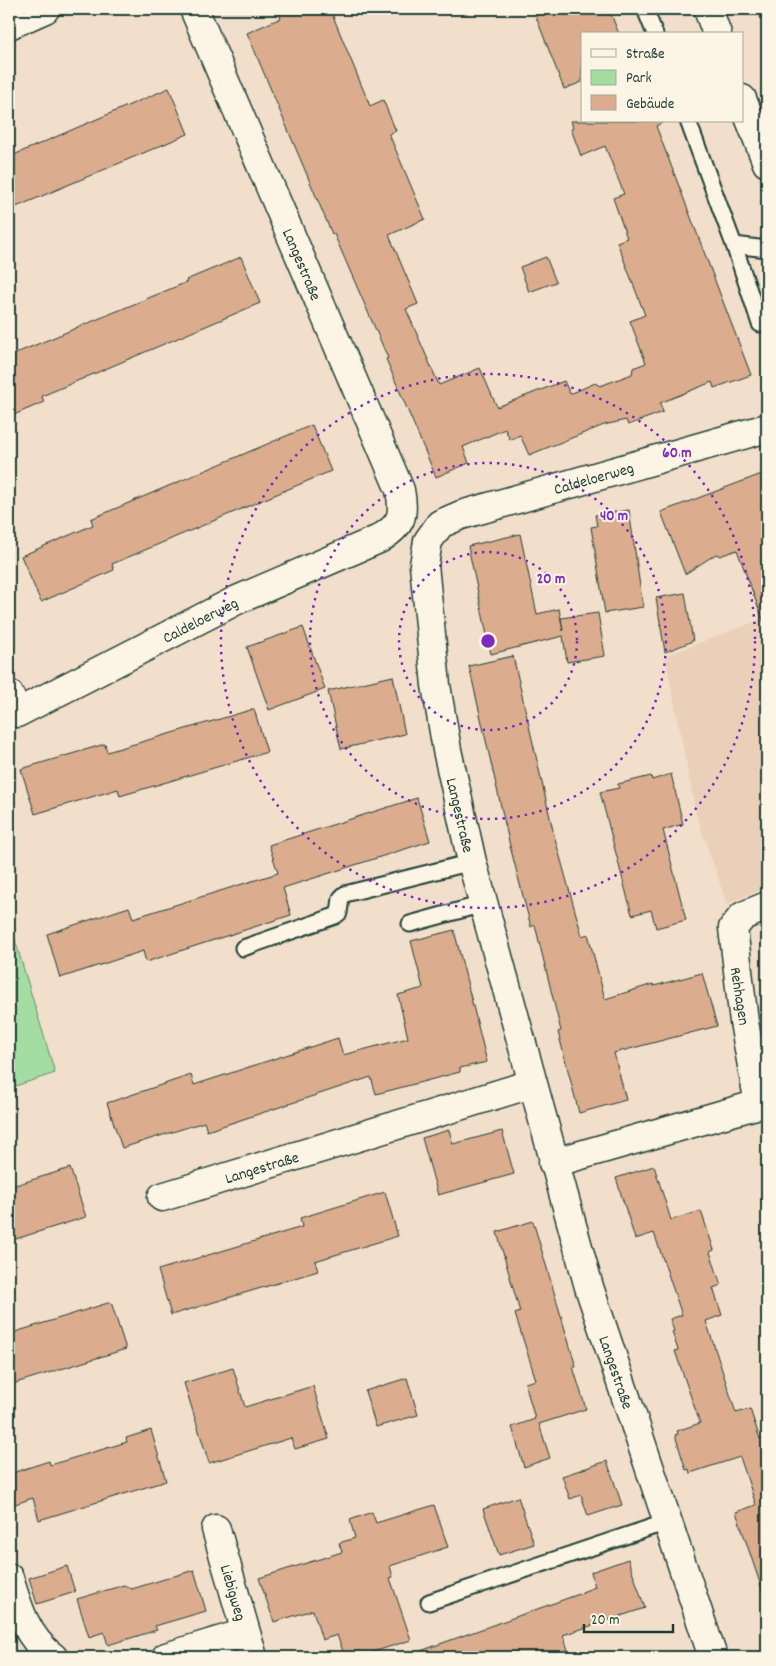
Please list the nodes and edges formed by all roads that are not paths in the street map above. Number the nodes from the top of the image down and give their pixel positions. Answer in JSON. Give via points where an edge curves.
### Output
{"nodes":[{"id":1,"x":45,"y":9,"type":"edge"},
{"id":2,"x":194,"y":9,"type":"edge"},
{"id":3,"x":646,"y":9,"type":"edge"},
{"id":4,"x":708,"y":9,"type":"edge"},
{"id":5,"x":9,"y":26,"type":"edge"},
{"id":6,"x":654,"y":32,"type":"edge"},
{"id":7,"x":717,"y":32,"type":"edge"},
{"id":8,"x":744,"y":104,"type":"edge"},
{"id":9,"x":688,"y":122,"type":"edge"},
{"id":10,"x":767,"y":163,"type":"edge"},
{"id":11,"x":734,"y":245,"type":"junction"},
{"id":12,"x":767,"y":249,"type":"edge"},
{"id":13,"x":760,"y":324,"type":"dead end"},
{"id":14,"x":767,"y":428,"type":"edge"},
{"id":15,"x":401,"y":520,"type":"joint"},
{"id":16,"x":428,"y":541,"type":"joint"},
{"id":17,"x":9,"y":694,"type":"edge"},
{"id":18,"x":472,"y":862,"type":"junction"},
{"id":19,"x":483,"y":904,"type":"junction"},
{"id":20,"x":767,"y":906,"type":"edge"},
{"id":21,"x":410,"y":924,"type":"dead end"},
{"id":22,"x":243,"y":948,"type":"dead end"},
{"id":23,"x":531,"y":1084,"type":"junction"},
{"id":24,"x":763,"y":1103,"type":"edge"},
{"id":25,"x":553,"y":1163,"type":"junction"},
{"id":26,"x":162,"y":1197,"type":"dead end"},
{"id":27,"x":667,"y":1522,"type":"junction"},
{"id":28,"x":216,"y":1529,"type":"dead end"},
{"id":29,"x":9,"y":1578,"type":"edge"},
{"id":30,"x":429,"y":1602,"type":"dead end"},
{"id":31,"x":249,"y":1645,"type":"edge"},
{"id":32,"x":53,"y":1657,"type":"edge"},
{"id":33,"x":166,"y":1657,"type":"edge"},
{"id":34,"x":713,"y":1657,"type":"edge"}],
"edges":[{"from":1,"to":5,"type":"street"},
{"from":2,"to":15,"type":"street","name":"Langestraße","via":[[400,490]]},
{"from":3,"to":6,"type":"lane"},
{"from":4,"to":7,"type":"street"},
{"from":8,"to":10,"type":"street"},
{"from":9,"to":11,"type":"lane"},
{"from":11,"to":12,"type":"lane"},
{"from":11,"to":13,"type":"lane"},
{"from":14,"to":16,"type":"street","name":"Caldeloerweg","via":[[462,515],[440,524]]},
{"from":15,"to":17,"type":"street","name":"Caldeloerweg","via":[[379,540],[238,600],[17,713]]},
{"from":16,"to":18,"type":"street","name":"Langestraße","via":[[424,565],[436,685]]},
{"from":18,"to":19,"type":"street","name":"Langestraße"},
{"from":18,"to":22,"type":"lane","via":[[345,894],[340,898],[339,913],[335,916]]},
{"from":19,"to":21,"type":"lane"},
{"from":19,"to":23,"type":"street","name":"Langestraße"},
{"from":20,"to":24,"type":"street","name":"Rehhagen","via":[[743,916],[733,928],[742,1004]]},
{"from":23,"to":25,"type":"street","name":"Langestraße"},
{"from":23,"to":26,"type":"street","name":"Langestraße"},
{"from":24,"to":25,"type":"street","name":"Rehhagen"},
{"from":25,"to":27,"type":"street","name":"Langestraße","via":[[589,1287]]},
{"from":27,"to":30,"type":"lane"},
{"from":27,"to":34,"type":"street","name":"Langestraße"},
{"from":28,"to":31,"type":"street","name":"Liebigweg"},
{"from":29,"to":32,"type":"street","via":[[19,1613],[40,1648]]},
{"from":31,"to":33,"type":"street"}]}
